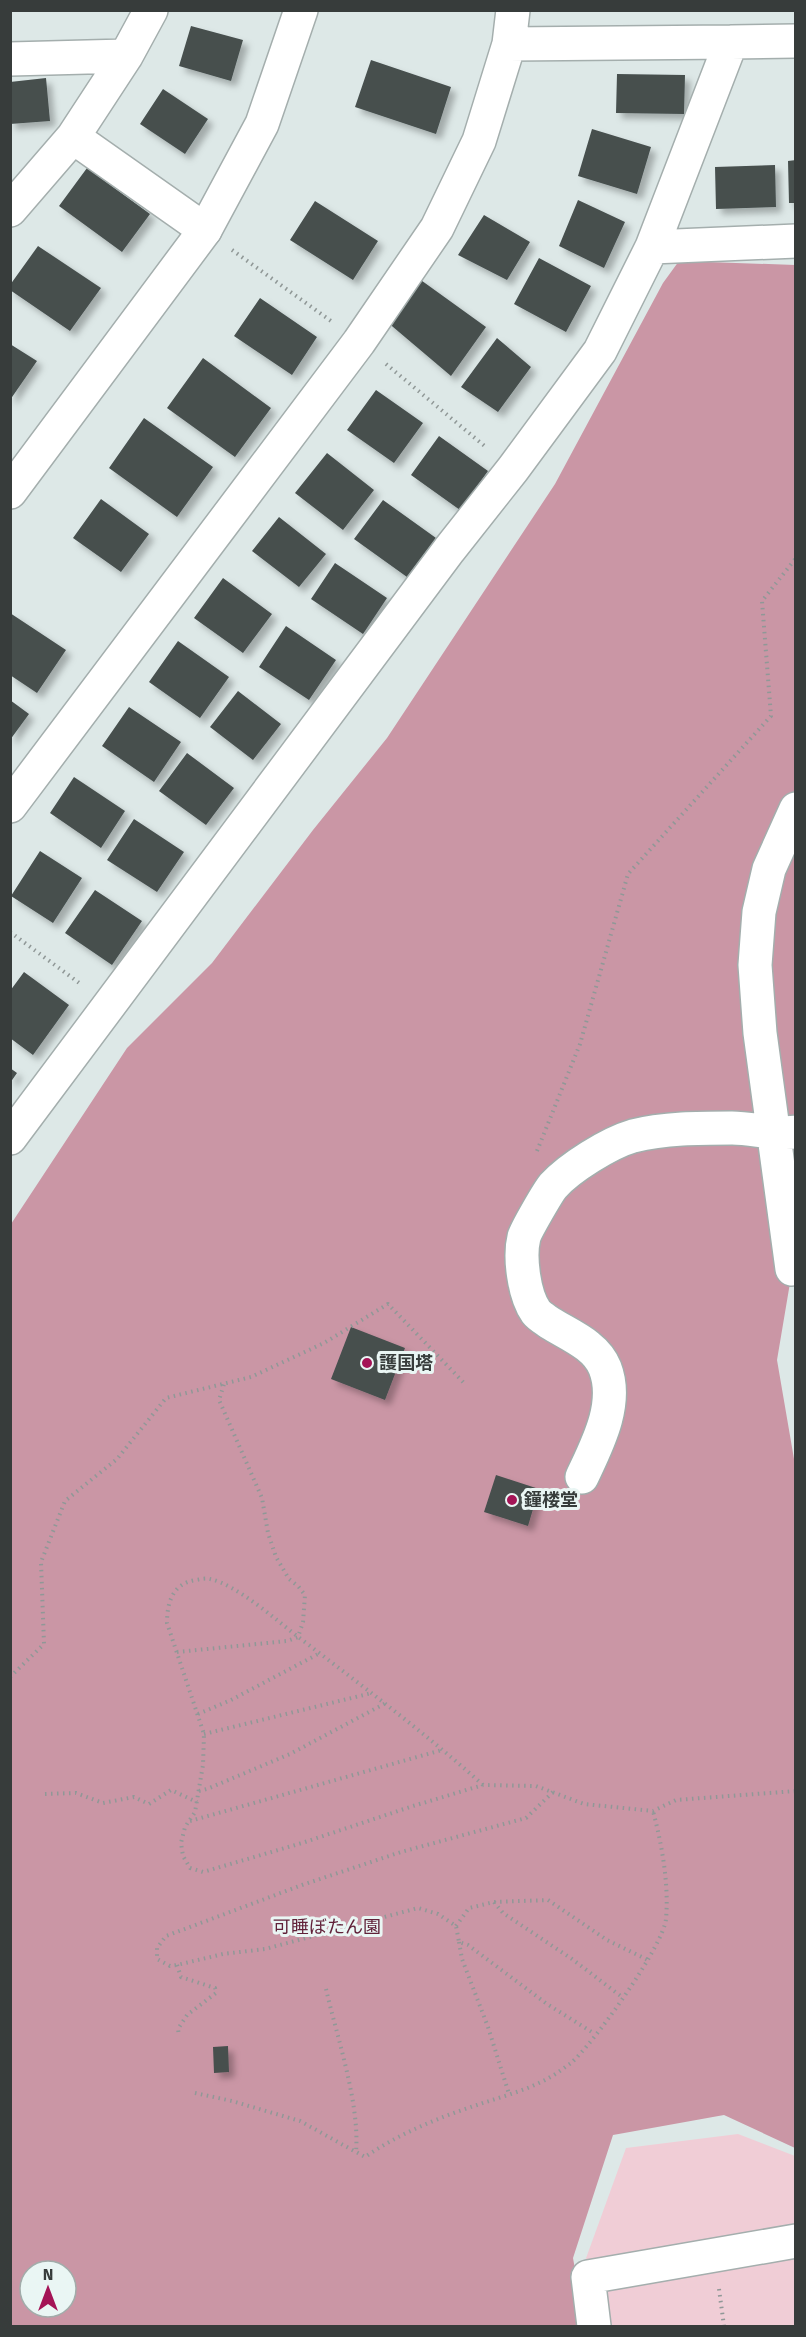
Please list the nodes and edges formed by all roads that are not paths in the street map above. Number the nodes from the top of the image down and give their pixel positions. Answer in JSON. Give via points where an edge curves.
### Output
{"nodes":[{"id":1,"x":151,"y":10,"type":"edge"},
{"id":2,"x":301,"y":10,"type":"edge"},
{"id":3,"x":513,"y":10,"type":"edge"},
{"id":4,"x":795,"y":41,"type":"edge"},
{"id":5,"x":731,"y":42,"type":"junction"},
{"id":6,"x":509,"y":44,"type":"junction"},
{"id":7,"x":126,"y":56,"type":"junction"},
{"id":8,"x":10,"y":59,"type":"edge"},
{"id":9,"x":73,"y":137,"type":"junction"},
{"id":10,"x":10,"y":210,"type":"edge"},
{"id":11,"x":205,"y":230,"type":"junction"},
{"id":12,"x":795,"y":242,"type":"edge"},
{"id":13,"x":652,"y":247,"type":"junction"},
{"id":14,"x":10,"y":492,"type":"edge"},
{"id":15,"x":10,"y":806,"type":"edge"},
{"id":16,"x":795,"y":808,"type":"edge"},
{"id":17,"x":785,"y":1132,"type":"edge"},
{"id":18,"x":10,"y":1138,"type":"edge"},
{"id":19,"x":794,"y":1277,"type":"edge"},
{"id":20,"x":582,"y":1476,"type":"dead end"},
{"id":21,"x":795,"y":2241,"type":"edge"},
{"id":22,"x":594,"y":2326,"type":"edge"}],
"edges":[{"from":1,"to":7,"type":"street"},
{"from":2,"to":11,"type":"street","via":[[262,124]]},
{"from":3,"to":6,"type":"street"},
{"from":4,"to":5,"type":"street"},
{"from":5,"to":6,"type":"street"},
{"from":5,"to":13,"type":"street"},
{"from":6,"to":15,"type":"street","via":[[479,141],[438,228],[359,342]]},
{"from":7,"to":8,"type":"street"},
{"from":7,"to":9,"type":"street"},
{"from":9,"to":10,"type":"street"},
{"from":9,"to":11,"type":"street"},
{"from":11,"to":14,"type":"street"},
{"from":12,"to":13,"type":"street"},
{"from":13,"to":18,"type":"street","via":[[600,351]]},
{"from":16,"to":17,"type":"street","via":[[769,869],[758,922],[755,964],[760,1033]]},
{"from":17,"to":19,"type":"street"},
{"from":17,"to":20,"type":"street","via":[[733,1128],[632,1137],[596,1152],[553,1186],[524,1237],[523,1274],[536,1313],[576,1337],[605,1367],[608,1411],[600,1440]]},
{"from":21,"to":22,"type":"street","via":[[588,2277]]}]}
